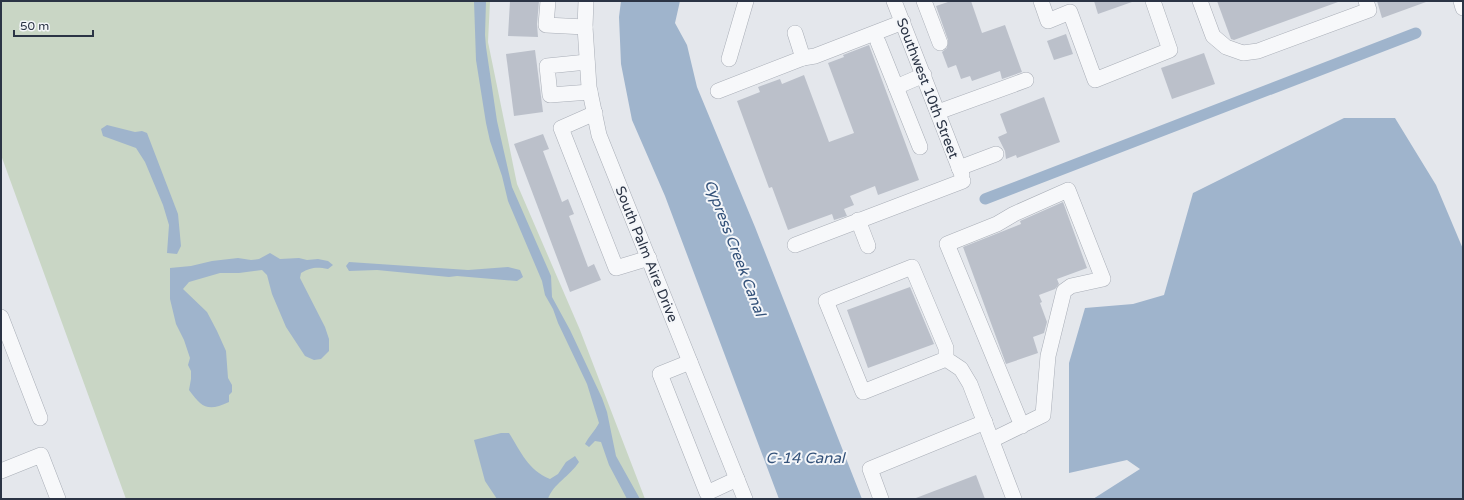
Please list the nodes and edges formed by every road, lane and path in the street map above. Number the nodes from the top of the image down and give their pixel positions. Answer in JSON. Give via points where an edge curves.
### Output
{"nodes":[{"id":1,"x":548,"y":1,"type":"edge"},
{"id":2,"x":586,"y":1,"type":"edge"},
{"id":3,"x":746,"y":1,"type":"edge"},
{"id":4,"x":894,"y":1,"type":"edge"},
{"id":5,"x":924,"y":1,"type":"edge"},
{"id":6,"x":1041,"y":1,"type":"edge"},
{"id":7,"x":1153,"y":1,"type":"edge"},
{"id":8,"x":1200,"y":1,"type":"edge"},
{"id":9,"x":1366,"y":1,"type":"edge"},
{"id":10,"x":1461,"y":1,"type":"edge"},
{"id":11,"x":1463,"y":8,"type":"edge"},
{"id":12,"x":903,"y":22,"type":"junction"},
{"id":13,"x":585,"y":27,"type":"junction"},
{"id":14,"x":795,"y":33,"type":"dead end"},
{"id":15,"x":878,"y":42,"type":"dead end"},
{"id":16,"x":940,"y":43,"type":"dead end"},
{"id":17,"x":803,"y":58,"type":"junction"},
{"id":18,"x":729,"y":59,"type":"dead end"},
{"id":19,"x":587,"y":62,"type":"junction"},
{"id":20,"x":924,"y":75,"type":"junction"},
{"id":21,"x":1026,"y":80,"type":"dead end"},
{"id":22,"x":896,"y":87,"type":"junction"},
{"id":23,"x":718,"y":91,"type":"dead end"},
{"id":24,"x":590,"y":92,"type":"junction"},
{"id":25,"x":938,"y":112,"type":"junction"},
{"id":26,"x":595,"y":113,"type":"junction"},
{"id":27,"x":920,"y":148,"type":"dead end"},
{"id":28,"x":996,"y":154,"type":"dead end"},
{"id":29,"x":961,"y":174,"type":"junction"},
{"id":30,"x":858,"y":220,"type":"junction"},
{"id":31,"x":795,"y":245,"type":"dead end"},
{"id":32,"x":868,"y":246,"type":"dead end"},
{"id":33,"x":649,"y":258,"type":"junction"},
{"id":34,"x":1,"y":317,"type":"edge"},
{"id":35,"x":946,"y":359,"type":"junction"},
{"id":36,"x":690,"y":362,"type":"junction"},
{"id":37,"x":40,"y":418,"type":"dead end"},
{"id":38,"x":985,"y":422,"type":"junction"},
{"id":39,"x":1022,"y":426,"type":"junction"},
{"id":40,"x":992,"y":440,"type":"junction"},
{"id":41,"x":1,"y":470,"type":"edge"},
{"id":42,"x":737,"y":479,"type":"junction"},
{"id":43,"x":708,"y":496,"type":"edge"},
{"id":44,"x":58,"y":499,"type":"edge"},
{"id":45,"x":745,"y":499,"type":"edge"},
{"id":46,"x":882,"y":499,"type":"edge"},
{"id":47,"x":1014,"y":499,"type":"edge"}],
"edges":[{"from":1,"to":13,"type":"street","via":[[546,25]]},
{"from":2,"to":13,"type":"street","name":"South Palm Aire Drive"},
{"from":3,"to":18,"type":"street"},
{"from":4,"to":12,"type":"street","name":"Southwest 10th Street"},
{"from":5,"to":16,"type":"street"},
{"from":6,"to":7,"type":"street","via":[[1048,21],[1070,12],[1095,80],[1170,50]]},
{"from":8,"to":9,"type":"street","via":[[1213,36],[1226,47],[1243,53],[1258,51],[1369,10]]},
{"from":10,"to":11,"type":"street"},
{"from":12,"to":17,"type":"street","via":[[815,56]]},
{"from":12,"to":20,"type":"street","name":"Southwest 10th Street"},
{"from":13,"to":19,"type":"street","name":"South Palm Aire Drive"},
{"from":14,"to":17,"type":"street"},
{"from":15,"to":22,"type":"street"},
{"from":17,"to":23,"type":"street"},
{"from":19,"to":24,"type":"street","name":"South Palm Aire Drive"},
{"from":19,"to":24,"type":"street","via":[[547,66],[550,95]]},
{"from":20,"to":22,"type":"street"},
{"from":20,"to":25,"type":"street","name":"Southwest 10th Street"},
{"from":21,"to":25,"type":"street"},
{"from":22,"to":27,"type":"street"},
{"from":24,"to":26,"type":"street","name":"South Palm Aire Drive"},
{"from":25,"to":29,"type":"street","name":"Southwest 10th Street"},
{"from":26,"to":33,"type":"street","name":"South Palm Aire Drive","via":[[599,135]]},
{"from":26,"to":33,"type":"street","via":[[561,128],[616,268]]},
{"from":28,"to":29,"type":"street"},
{"from":29,"to":30,"type":"street"},
{"from":30,"to":31,"type":"street"},
{"from":30,"to":32,"type":"street"},
{"from":33,"to":36,"type":"street","name":"South Palm Aire Drive"},
{"from":34,"to":37,"type":"street"},
{"from":35,"to":35,"type":"street","via":[[863,392],[826,301],[912,267],[946,348]]},
{"from":35,"to":38,"type":"street","via":[[961,368]]},
{"from":36,"to":42,"type":"street","name":"South Palm Aire Drive"},
{"from":36,"to":43,"type":"street","via":[[660,374]]},
{"from":38,"to":40,"type":"street"},
{"from":38,"to":46,"type":"street","via":[[870,469]]},
{"from":39,"to":39,"type":"street","via":[[1043,415],[1048,356],[1064,291],[1072,286],[1103,279],[1068,190],[997,224],[947,244]]},
{"from":39,"to":40,"type":"street"},
{"from":40,"to":47,"type":"street"},
{"from":41,"to":44,"type":"street","via":[[42,455]]},
{"from":42,"to":43,"type":"street"},
{"from":42,"to":45,"type":"street","name":"South Palm Aire Drive"}]}
